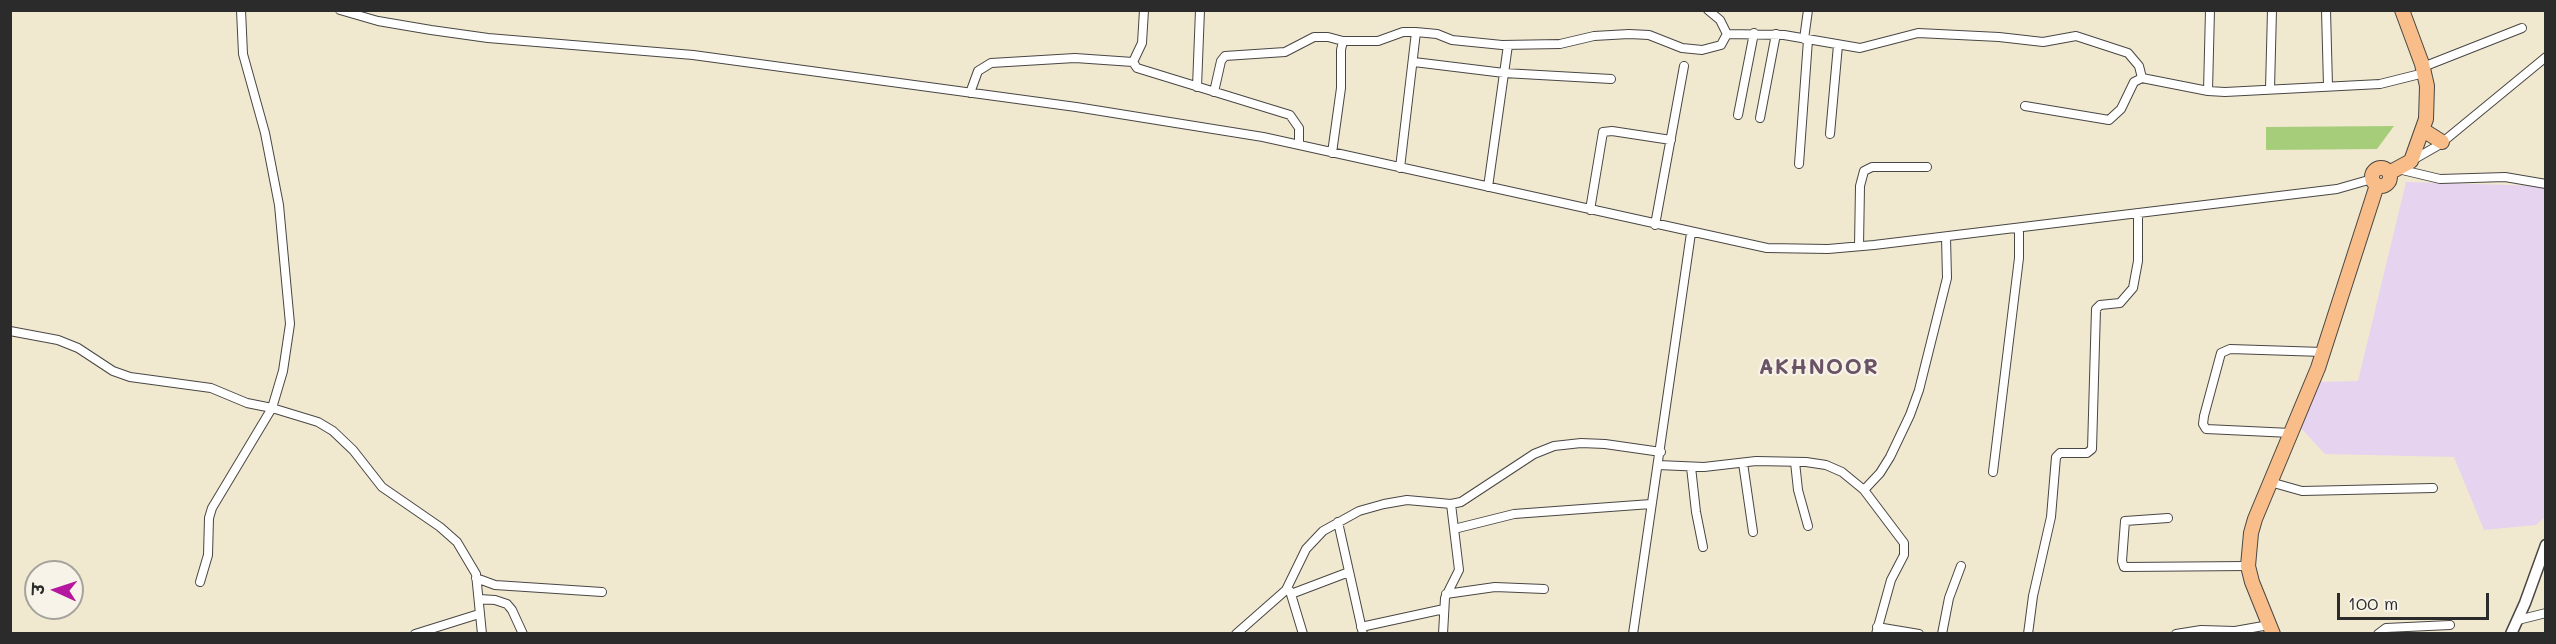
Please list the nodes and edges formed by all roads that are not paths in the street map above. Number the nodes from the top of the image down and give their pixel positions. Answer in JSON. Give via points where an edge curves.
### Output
{"nodes":[{"id":1,"x":241,"y":10,"type":"edge"},
{"id":2,"x":340,"y":10,"type":"edge"},
{"id":3,"x":1144,"y":10,"type":"edge"},
{"id":4,"x":1200,"y":10,"type":"edge"},
{"id":5,"x":1708,"y":10,"type":"edge"},
{"id":6,"x":1808,"y":10,"type":"edge"},
{"id":7,"x":2210,"y":10,"type":"edge"},
{"id":8,"x":2272,"y":10,"type":"edge"},
{"id":9,"x":2326,"y":10,"type":"edge"},
{"id":10,"x":2402,"y":10,"type":"edge"},
{"id":11,"x":2522,"y":28,"type":"dead end"},
{"id":12,"x":1416,"y":32,"type":"junction"},
{"id":13,"x":1754,"y":33,"type":"junction"},
{"id":14,"x":1727,"y":34,"type":"junction"},
{"id":15,"x":1776,"y":34,"type":"junction"},
{"id":16,"x":1806,"y":39,"type":"junction"},
{"id":17,"x":1343,"y":41,"type":"junction"},
{"id":18,"x":1508,"y":45,"type":"junction"},
{"id":19,"x":1838,"y":45,"type":"junction"},
{"id":20,"x":2546,"y":57,"type":"edge"},
{"id":21,"x":1132,"y":62,"type":"junction"},
{"id":22,"x":1414,"y":63,"type":"junction"},
{"id":23,"x":1684,"y":66,"type":"dead end"},
{"id":24,"x":2423,"y":70,"type":"junction"},
{"id":25,"x":1504,"y":73,"type":"junction"},
{"id":26,"x":2142,"y":78,"type":"junction"},
{"id":27,"x":1611,"y":79,"type":"dead end"},
{"id":28,"x":2328,"y":86,"type":"junction"},
{"id":29,"x":1197,"y":87,"type":"junction"},
{"id":30,"x":2270,"y":89,"type":"junction"},
{"id":31,"x":2208,"y":91,"type":"junction"},
{"id":32,"x":1214,"y":92,"type":"junction"},
{"id":33,"x":970,"y":93,"type":"junction"},
{"id":34,"x":2025,"y":106,"type":"dead end"},
{"id":35,"x":1738,"y":115,"type":"dead end"},
{"id":36,"x":1760,"y":118,"type":"dead end"},
{"id":37,"x":2423,"y":130,"type":"junction"},
{"id":38,"x":1830,"y":134,"type":"dead end"},
{"id":39,"x":1671,"y":140,"type":"junction"},
{"id":40,"x":2442,"y":142,"type":"junction"},
{"id":41,"x":1299,"y":145,"type":"junction"},
{"id":42,"x":1332,"y":153,"type":"junction"},
{"id":43,"x":2411,"y":161,"type":"junction"},
{"id":44,"x":1799,"y":164,"type":"dead end"},
{"id":45,"x":1927,"y":167,"type":"dead end"},
{"id":46,"x":1400,"y":168,"type":"junction"},
{"id":47,"x":2393,"y":171,"type":"junction"},
{"id":48,"x":2375,"y":182,"type":"junction"},
{"id":49,"x":2546,"y":184,"type":"edge"},
{"id":50,"x":1488,"y":187,"type":"junction"},
{"id":51,"x":1590,"y":210,"type":"junction"},
{"id":52,"x":2138,"y":213,"type":"junction"},
{"id":53,"x":1656,"y":225,"type":"junction"},
{"id":54,"x":2019,"y":228,"type":"junction"},
{"id":55,"x":1691,"y":233,"type":"junction"},
{"id":56,"x":1946,"y":237,"type":"junction"},
{"id":57,"x":1859,"y":246,"type":"junction"},
{"id":58,"x":10,"y":331,"type":"edge"},
{"id":59,"x":2324,"y":352,"type":"junction"},
{"id":60,"x":272,"y":408,"type":"junction"},
{"id":61,"x":2291,"y":433,"type":"junction"},
{"id":62,"x":1662,"y":447,"type":"junction"},
{"id":63,"x":1795,"y":462,"type":"junction"},
{"id":64,"x":1743,"y":463,"type":"junction"},
{"id":65,"x":1658,"y":465,"type":"junction"},
{"id":66,"x":1691,"y":467,"type":"junction"},
{"id":67,"x":1993,"y":472,"type":"dead end"},
{"id":68,"x":2270,"y":482,"type":"junction"},
{"id":69,"x":1868,"y":486,"type":"junction"},
{"id":70,"x":2433,"y":488,"type":"dead end"},
{"id":71,"x":1451,"y":504,"type":"junction"},
{"id":72,"x":1651,"y":504,"type":"junction"},
{"id":73,"x":2168,"y":518,"type":"dead end"},
{"id":74,"x":1338,"y":522,"type":"junction"},
{"id":75,"x":1808,"y":526,"type":"dead end"},
{"id":76,"x":1454,"y":528,"type":"junction"},
{"id":77,"x":1753,"y":532,"type":"dead end"},
{"id":78,"x":2546,"y":545,"type":"edge"},
{"id":79,"x":1703,"y":547,"type":"dead end"},
{"id":80,"x":1961,"y":566,"type":"dead end"},
{"id":81,"x":2248,"y":566,"type":"junction"},
{"id":82,"x":1349,"y":572,"type":"junction"},
{"id":83,"x":476,"y":578,"type":"junction"},
{"id":84,"x":200,"y":582,"type":"dead end"},
{"id":85,"x":1544,"y":589,"type":"dead end"},
{"id":86,"x":1290,"y":590,"type":"junction"},
{"id":87,"x":602,"y":592,"type":"dead end"},
{"id":88,"x":1446,"y":594,"type":"junction"},
{"id":89,"x":479,"y":599,"type":"junction"},
{"id":90,"x":1444,"y":609,"type":"junction"},
{"id":91,"x":2546,"y":613,"type":"edge"},
{"id":92,"x":479,"y":614,"type":"junction"},
{"id":93,"x":2518,"y":620,"type":"junction"},
{"id":94,"x":2268,"y":623,"type":"edge"},
{"id":95,"x":2450,"y":625,"type":"dead end"},
{"id":96,"x":1362,"y":630,"type":"edge"},
{"id":97,"x":1876,"y":630,"type":"edge"},
{"id":98,"x":415,"y":633,"type":"edge"},
{"id":99,"x":482,"y":633,"type":"edge"},
{"id":100,"x":523,"y":633,"type":"edge"},
{"id":101,"x":1236,"y":633,"type":"edge"},
{"id":102,"x":1303,"y":633,"type":"edge"},
{"id":103,"x":1443,"y":633,"type":"edge"},
{"id":104,"x":1633,"y":633,"type":"edge"},
{"id":105,"x":1919,"y":633,"type":"edge"},
{"id":106,"x":1942,"y":633,"type":"edge"},
{"id":107,"x":2028,"y":633,"type":"edge"},
{"id":108,"x":2176,"y":633,"type":"edge"},
{"id":109,"x":2378,"y":633,"type":"edge"},
{"id":110,"x":2511,"y":633,"type":"edge"}],
"edges":[{"from":1,"to":60,"type":"street","via":[[243,54],[265,133],[279,205],[290,324],[283,371]]},
{"from":2,"to":33,"type":"street","via":[[378,21],[488,38],[693,55]]},
{"from":3,"to":21,"type":"street","via":[[1142,43]]},
{"from":4,"to":29,"type":"street"},
{"from":5,"to":14,"type":"street","via":[[1720,20]]},
{"from":6,"to":16,"type":"street"},
{"from":7,"to":31,"type":"street"},
{"from":8,"to":30,"type":"street"},
{"from":9,"to":28,"type":"street"},
{"from":10,"to":24,"type":"main road"},
{"from":11,"to":24,"type":"street"},
{"from":12,"to":17,"type":"street","via":[[1378,41]]},
{"from":12,"to":18,"type":"street"},
{"from":12,"to":22,"type":"street"},
{"from":13,"to":14,"type":"street"},
{"from":13,"to":15,"type":"street"},
{"from":13,"to":35,"type":"street"},
{"from":14,"to":18,"type":"street","via":[[1721,45],[1702,50],[1629,33],[1560,44]]},
{"from":15,"to":16,"type":"street"},
{"from":15,"to":36,"type":"street"},
{"from":16,"to":19,"type":"street"},
{"from":16,"to":44,"type":"street"},
{"from":17,"to":32,"type":"street","via":[[1314,37],[1285,52],[1225,56]]},
{"from":17,"to":42,"type":"street"},
{"from":18,"to":25,"type":"street"},
{"from":19,"to":26,"type":"street","via":[[1868,47],[1918,33],[2043,42],[2083,37],[2128,53],[2139,66]]},
{"from":19,"to":38,"type":"street"},
{"from":20,"to":40,"type":"street"},
{"from":21,"to":29,"type":"street","via":[[1140,70]]},
{"from":21,"to":33,"type":"street","via":[[1075,58],[991,63],[978,71]]},
{"from":22,"to":25,"type":"street"},
{"from":22,"to":46,"type":"street"},
{"from":23,"to":39,"type":"street"},
{"from":24,"to":28,"type":"street","via":[[2380,84]]},
{"from":24,"to":37,"type":"main road","via":[[2427,106]]},
{"from":25,"to":27,"type":"street"},
{"from":25,"to":50,"type":"street"},
{"from":26,"to":31,"type":"street"},
{"from":26,"to":34,"type":"street","via":[[2134,82],[2121,110],[2109,120]]},
{"from":28,"to":30,"type":"street"},
{"from":29,"to":32,"type":"street"},
{"from":30,"to":31,"type":"street"},
{"from":32,"to":41,"type":"street","via":[[1290,115],[1299,128]]},
{"from":33,"to":41,"type":"street"},
{"from":37,"to":40,"type":"main road"},
{"from":37,"to":43,"type":"main road"},
{"from":39,"to":51,"type":"street","via":[[1603,132]]},
{"from":39,"to":53,"type":"street"},
{"from":40,"to":43,"type":"street"},
{"from":41,"to":42,"type":"street"},
{"from":42,"to":46,"type":"street"},
{"from":43,"to":47,"type":"main road"},
{"from":45,"to":57,"type":"street","via":[[1872,167],[1864,171]]},
{"from":46,"to":50,"type":"street"},
{"from":47,"to":48,"type":"main road","via":[[2377,168],[2373,172]]},
{"from":47,"to":49,"type":"street","via":[[2440,179],[2505,177]]},
{"from":48,"to":52,"type":"street"},
{"from":48,"to":59,"type":"main road"},
{"from":50,"to":51,"type":"street"},
{"from":51,"to":53,"type":"street"},
{"from":52,"to":54,"type":"street"},
{"from":52,"to":107,"type":"street","via":[[2138,261],[2133,288],[2120,303],[2096,309],[2092,449],[2087,453],[2056,455],[2051,518]]},
{"from":53,"to":55,"type":"street"},
{"from":54,"to":56,"type":"street"},
{"from":54,"to":67,"type":"street","via":[[2019,258]]},
{"from":55,"to":57,"type":"street","via":[[1767,248]]},
{"from":55,"to":62,"type":"street"},
{"from":56,"to":57,"type":"street"},
{"from":56,"to":69,"type":"street","via":[[1947,278],[1919,390],[1898,440]]},
{"from":58,"to":60,"type":"street","via":[[58,340],[130,377],[211,388],[247,404]]},
{"from":59,"to":61,"type":"main road"},
{"from":59,"to":61,"type":"street","via":[[2225,349],[2221,353],[2204,416],[2206,429]]},
{"from":60,"to":83,"type":"street","via":[[318,422],[333,431],[382,487],[457,542]]},
{"from":60,"to":84,"type":"street","via":[[212,508],[208,555]]},
{"from":61,"to":68,"type":"main road"},
{"from":62,"to":65,"type":"street"},
{"from":62,"to":71,"type":"street","via":[[1554,446],[1534,454],[1461,502]]},
{"from":63,"to":64,"type":"street"},
{"from":63,"to":69,"type":"street","via":[[1834,467]]},
{"from":63,"to":75,"type":"street"},
{"from":64,"to":66,"type":"street"},
{"from":64,"to":77,"type":"street"},
{"from":65,"to":66,"type":"street"},
{"from":65,"to":72,"type":"street"},
{"from":66,"to":79,"type":"street"},
{"from":68,"to":70,"type":"street","via":[[2302,491]]},
{"from":68,"to":81,"type":"main road","via":[[2251,533]]},
{"from":69,"to":97,"type":"street","via":[[1904,543],[1904,555],[1891,580]]},
{"from":71,"to":74,"type":"street","via":[[1396,501]]},
{"from":71,"to":76,"type":"street"},
{"from":72,"to":76,"type":"street","via":[[1514,514]]},
{"from":72,"to":104,"type":"street"},
{"from":73,"to":81,"type":"street","via":[[2125,521],[2124,567]]},
{"from":74,"to":82,"type":"street"},
{"from":74,"to":86,"type":"street","via":[[1306,549]]},
{"from":76,"to":88,"type":"street","via":[[1459,570]]},
{"from":78,"to":93,"type":"street"},
{"from":80,"to":106,"type":"street"},
{"from":81,"to":94,"type":"main road"},
{"from":82,"to":86,"type":"street"},
{"from":82,"to":96,"type":"street"},
{"from":83,"to":87,"type":"street","via":[[495,585]]},
{"from":83,"to":89,"type":"street"},
{"from":85,"to":88,"type":"street","via":[[1495,587]]},
{"from":86,"to":101,"type":"street"},
{"from":86,"to":102,"type":"street"},
{"from":88,"to":90,"type":"street"},
{"from":89,"to":92,"type":"street"},
{"from":89,"to":100,"type":"street","via":[[507,604]]},
{"from":90,"to":96,"type":"street"},
{"from":90,"to":103,"type":"street"},
{"from":91,"to":93,"type":"street"},
{"from":92,"to":98,"type":"street"},
{"from":92,"to":99,"type":"street"},
{"from":93,"to":110,"type":"street"},
{"from":94,"to":108,"type":"street","via":[[2235,631]]},
{"from":95,"to":109,"type":"street","via":[[2386,628]]},
{"from":97,"to":105,"type":"street"}]}
